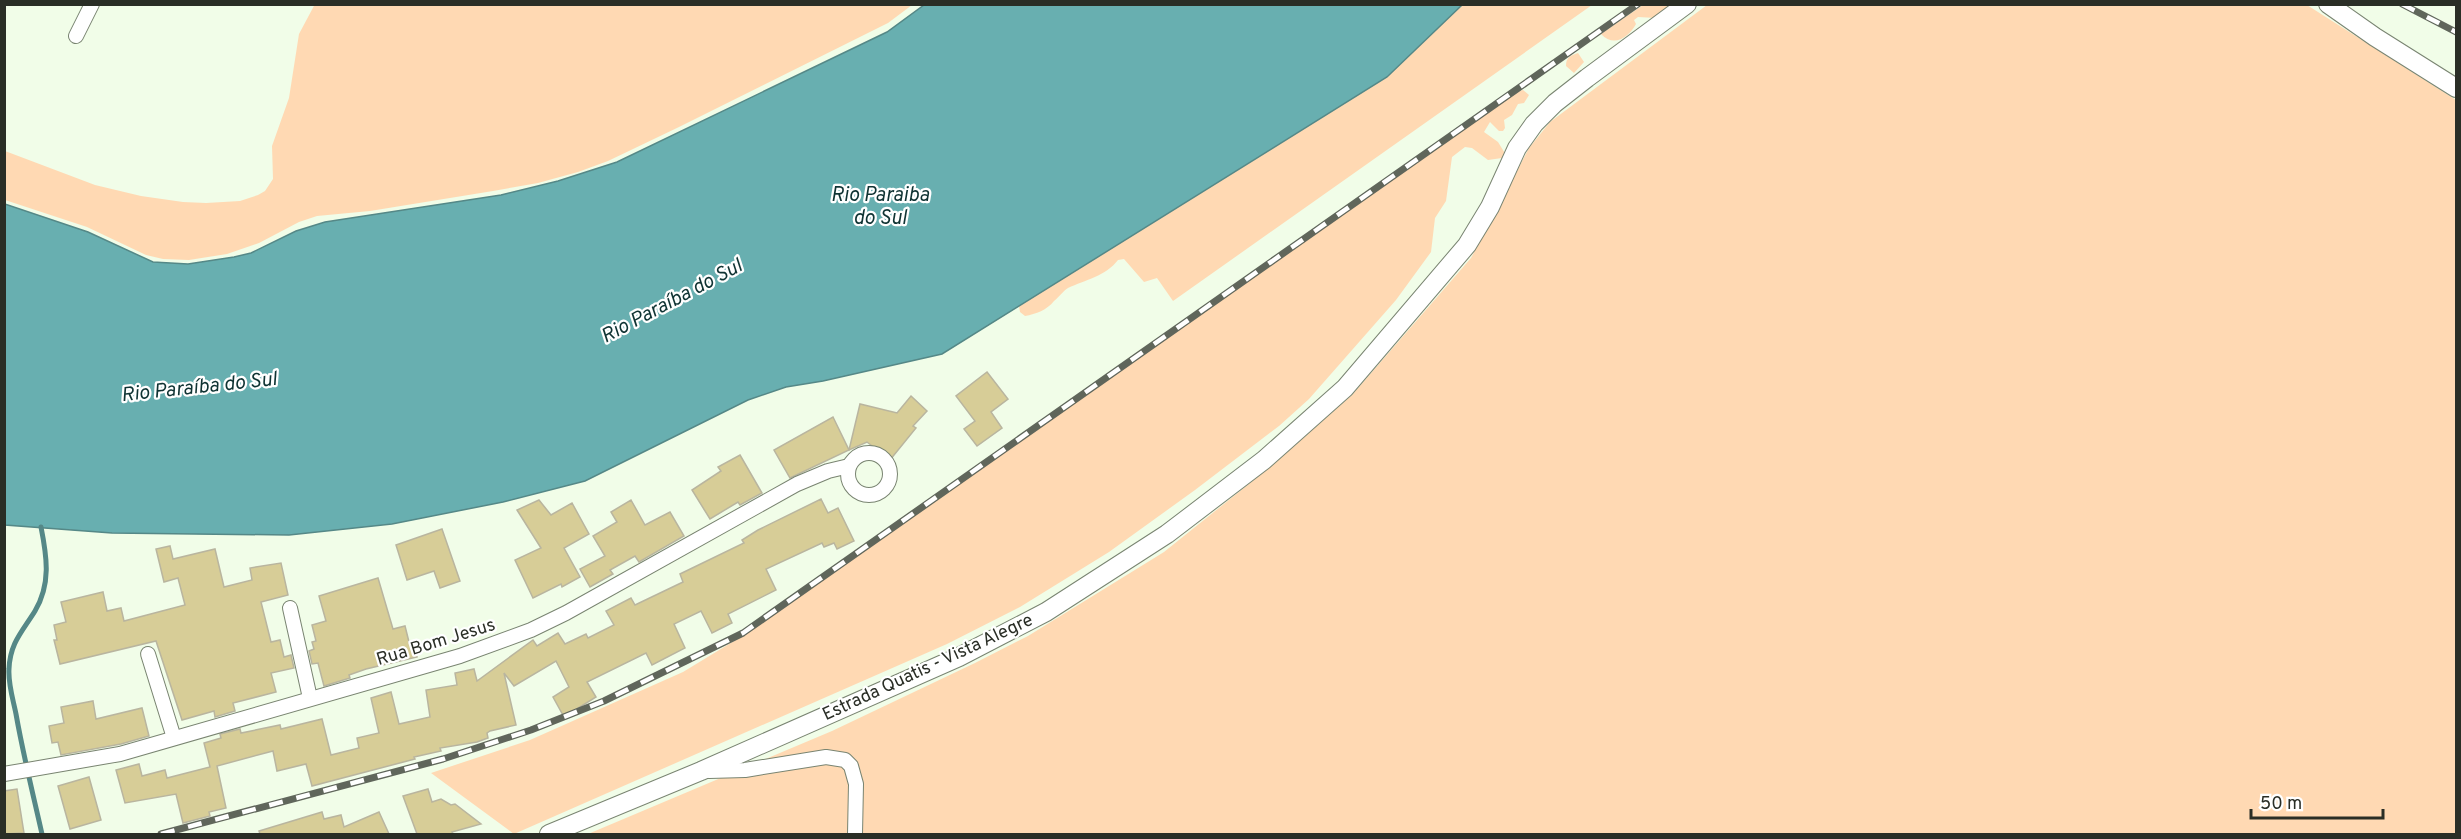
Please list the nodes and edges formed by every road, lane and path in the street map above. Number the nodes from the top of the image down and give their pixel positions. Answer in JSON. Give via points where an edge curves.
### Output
{"nodes":[{"id":1,"x":92,"y":4,"type":"edge"},
{"id":2,"x":1687,"y":4,"type":"edge"},
{"id":3,"x":2328,"y":4,"type":"edge"},
{"id":4,"x":76,"y":36,"type":"dead end"},
{"id":5,"x":2457,"y":88,"type":"edge"},
{"id":6,"x":849,"y":466,"type":"dead end"},
{"id":7,"x":290,"y":608,"type":"dead end"},
{"id":8,"x":148,"y":654,"type":"dead end"},
{"id":9,"x":310,"y":698,"type":"junction"},
{"id":10,"x":174,"y":738,"type":"junction"},
{"id":11,"x":701,"y":771,"type":"junction"},
{"id":12,"x":8,"y":773,"type":"edge"},
{"id":13,"x":549,"y":834,"type":"edge"},
{"id":14,"x":855,"y":834,"type":"edge"}],
"edges":[{"from":1,"to":4,"type":"street"},
{"from":2,"to":11,"type":"street","name":"Estrada Quatis - Vista Alegre","via":[[1555,103],[1534,124],[1517,148],[1490,207],[1467,245],[1345,388],[1264,460],[1167,534],[1046,612],[959,657]]},
{"from":3,"to":5,"type":"street"},
{"from":6,"to":9,"type":"street","name":"Rua Bom Jesus","via":[[797,484],[531,630],[460,657]]},
{"from":7,"to":9,"type":"street"},
{"from":8,"to":10,"type":"street"},
{"from":9,"to":10,"type":"street","name":"Rua Bom Jesus"},
{"from":10,"to":12,"type":"street","name":"Rua Bom Jesus","via":[[120,754]]},
{"from":11,"to":13,"type":"street","name":"Estrada Quatis - Vista Alegre"},
{"from":11,"to":14,"type":"street","via":[[745,770],[826,757],[845,760],[856,784]]}]}
